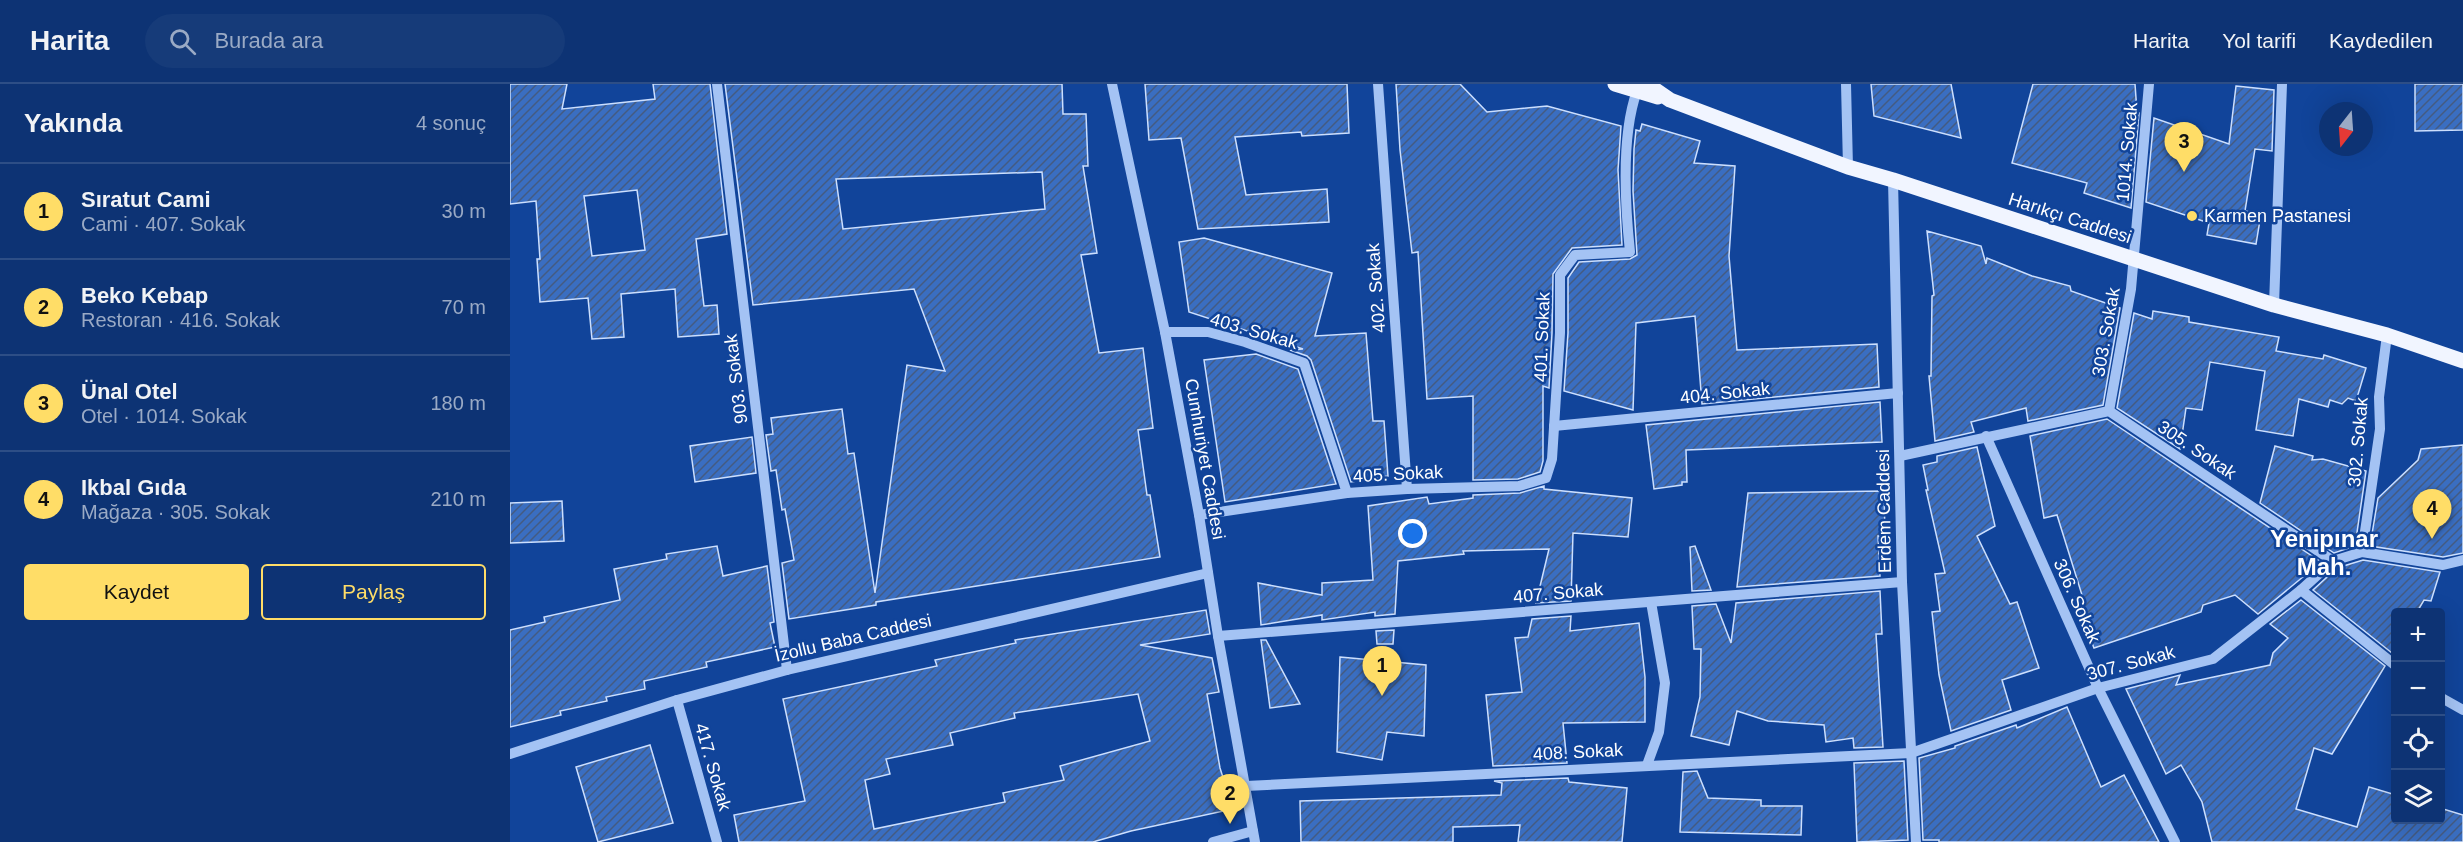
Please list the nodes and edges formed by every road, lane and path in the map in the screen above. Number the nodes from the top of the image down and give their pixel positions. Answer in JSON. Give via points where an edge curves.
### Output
{"nodes":[{"id":1,"x":717,"y":84,"type":"edge"},
{"id":2,"x":1112,"y":84,"type":"edge"},
{"id":3,"x":1378,"y":84,"type":"edge"},
{"id":4,"x":1615,"y":84,"type":"edge"},
{"id":5,"x":1846,"y":84,"type":"edge"},
{"id":6,"x":2149,"y":84,"type":"edge"},
{"id":7,"x":2282,"y":84,"type":"edge"},
{"id":8,"x":1642,"y":87,"type":"edge"},
{"id":9,"x":1848,"y":167,"type":"junction"},
{"id":10,"x":1893,"y":180,"type":"junction"},
{"id":11,"x":2134,"y":260,"type":"junction"},
{"id":12,"x":2274,"y":305,"type":"junction"},
{"id":13,"x":1165,"y":332,"type":"junction"},
{"id":14,"x":2387,"y":335,"type":"junction"},
{"id":15,"x":2463,"y":361,"type":"edge"},
{"id":16,"x":1898,"y":393,"type":"junction"},
{"id":17,"x":2109,"y":411,"type":"junction"},
{"id":18,"x":1554,"y":426,"type":"junction"},
{"id":19,"x":1986,"y":436,"type":"junction"},
{"id":20,"x":1900,"y":456,"type":"junction"},
{"id":21,"x":1407,"y":489,"type":"junction"},
{"id":22,"x":1347,"y":493,"type":"junction"},
{"id":23,"x":1199,"y":515,"type":"junction"},
{"id":24,"x":2362,"y":552,"type":"junction"},
{"id":25,"x":2463,"y":560,"type":"edge"},
{"id":26,"x":2333,"y":561,"type":"junction"},
{"id":27,"x":1208,"y":573,"type":"junction"},
{"id":28,"x":1902,"y":582,"type":"junction"},
{"id":29,"x":2301,"y":590,"type":"junction"},
{"id":30,"x":1652,"y":602,"type":"junction"},
{"id":31,"x":1218,"y":636,"type":"junction"},
{"id":32,"x":2391,"y":662,"type":"edge"},
{"id":33,"x":787,"y":670,"type":"junction"},
{"id":34,"x":2098,"y":688,"type":"junction"},
{"id":35,"x":677,"y":700,"type":"junction"},
{"id":36,"x":2445,"y":700,"type":"edge"},
{"id":37,"x":2463,"y":710,"type":"edge"},
{"id":38,"x":1911,"y":753,"type":"junction"},
{"id":39,"x":510,"y":754,"type":"edge"},
{"id":40,"x":1647,"y":765,"type":"junction"},
{"id":41,"x":1246,"y":786,"type":"junction"},
{"id":42,"x":1254,"y":836,"type":"edge"},
{"id":43,"x":717,"y":842,"type":"edge"},
{"id":44,"x":1213,"y":842,"type":"edge"},
{"id":45,"x":1916,"y":842,"type":"edge"},
{"id":46,"x":2175,"y":842,"type":"edge"}],
"edges":[{"from":1,"to":33,"type":"street","name":"903. Sokak"},
{"from":2,"to":13,"type":"street","name":"Cumhuriyet Caddesi"},
{"from":3,"to":21,"type":"street","name":"402. Sokak"},
{"from":4,"to":8,"type":"main road","name":"Harıkçı Caddesi"},
{"from":5,"to":9,"type":"street"},
{"from":6,"to":11,"type":"street","name":"1014. Sokak"},
{"from":7,"to":12,"type":"street"},
{"from":8,"to":9,"type":"main road","name":"Harıkçı Caddesi"},
{"from":8,"to":18,"type":"street","name":"401. Sokak","via":[[1631,110],[1624,199],[1630,252],[1575,255],[1560,275]]},
{"from":9,"to":10,"type":"main road","name":"Harıkçı Caddesi"},
{"from":10,"to":11,"type":"main road","name":"Harıkçı Caddesi"},
{"from":10,"to":16,"type":"street","name":"Erdem Caddesi"},
{"from":11,"to":12,"type":"main road","name":"Harıkçı Caddesi"},
{"from":11,"to":17,"type":"street","name":"303. Sokak"},
{"from":12,"to":14,"type":"main road","name":"Harıkçı Caddesi"},
{"from":13,"to":22,"type":"street","name":"403. Sokak","via":[[1208,332],[1304,363]]},
{"from":13,"to":23,"type":"street","name":"Cumhuriyet Caddesi"},
{"from":14,"to":15,"type":"main road","name":"Harıkçı Caddesi"},
{"from":14,"to":24,"type":"street","name":"302. Sokak","via":[[2379,397],[2380,429]]},
{"from":16,"to":18,"type":"street","name":"404. Sokak"},
{"from":16,"to":20,"type":"street","name":"Erdem Caddesi"},
{"from":17,"to":19,"type":"street"},
{"from":17,"to":26,"type":"street","name":"305. Sokak"},
{"from":18,"to":21,"type":"street","name":"405. Sokak","via":[[1552,459],[1546,478],[1519,486]]},
{"from":19,"to":20,"type":"street"},
{"from":19,"to":34,"type":"street","name":"306. Sokak"},
{"from":20,"to":28,"type":"street","name":"Erdem Caddesi"},
{"from":21,"to":22,"type":"street","name":"405. Sokak"},
{"from":22,"to":23,"type":"street","name":"405. Sokak"},
{"from":23,"to":27,"type":"street","name":"Cumhuriyet Caddesi"},
{"from":24,"to":25,"type":"street","via":[[2443,565]]},
{"from":24,"to":26,"type":"street"},
{"from":26,"to":29,"type":"street","name":"307. Sokak"},
{"from":27,"to":31,"type":"street","name":"Cumhuriyet Caddesi"},
{"from":27,"to":33,"type":"street","name":"İzollu Baba Caddesi"},
{"from":28,"to":30,"type":"street","name":"407. Sokak"},
{"from":28,"to":38,"type":"street","name":"Erdem Caddesi"},
{"from":29,"to":32,"type":"street"},
{"from":29,"to":34,"type":"street","name":"307. Sokak","via":[[2213,659]]},
{"from":30,"to":31,"type":"street","name":"407. Sokak"},
{"from":30,"to":40,"type":"street","via":[[1665,683],[1659,732]]},
{"from":31,"to":41,"type":"street","name":"Cumhuriyet Caddesi"},
{"from":33,"to":35,"type":"street","name":"İzollu Baba Caddesi"},
{"from":34,"to":38,"type":"street","name":"307. Sokak"},
{"from":34,"to":46,"type":"street","name":"306. Sokak"},
{"from":35,"to":39,"type":"street","name":"İzollu Baba Caddesi"},
{"from":35,"to":43,"type":"street","name":"417. Sokak"},
{"from":36,"to":37,"type":"street"},
{"from":38,"to":40,"type":"street","name":"408. Sokak"},
{"from":38,"to":45,"type":"street","name":"Erdem Caddesi"},
{"from":40,"to":41,"type":"street","name":"408. Sokak"},
{"from":41,"to":42,"type":"street","name":"Cumhuriyet Caddesi"},
{"from":42,"to":44,"type":"street"}]}
